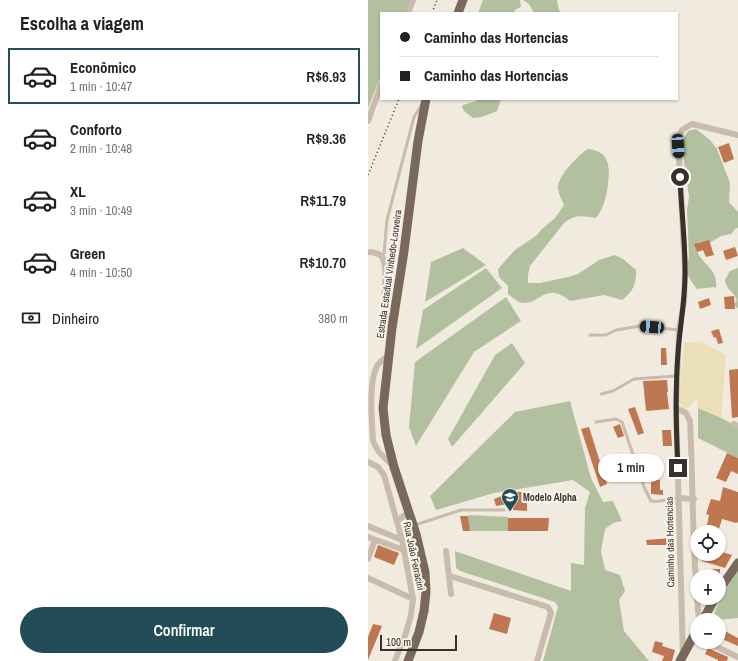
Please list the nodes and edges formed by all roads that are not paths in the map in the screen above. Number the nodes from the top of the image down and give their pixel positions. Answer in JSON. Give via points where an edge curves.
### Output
{"nodes":[{"id":1,"x":413,"y":0,"type":"edge"},
{"id":2,"x":464,"y":0,"type":"edge"},
{"id":3,"x":408,"y":12,"type":"edge"},
{"id":4,"x":458,"y":12,"type":"edge"},
{"id":5,"x":380,"y":88,"type":"edge"},
{"id":6,"x":425,"y":100,"type":"edge"},
{"id":7,"x":426,"y":100,"type":"edge"},
{"id":8,"x":368,"y":121,"type":"edge"},
{"id":9,"x":738,"y":135,"type":"edge"},
{"id":10,"x":368,"y":252,"type":"edge"},
{"id":11,"x":382,"y":258,"type":"junction"},
{"id":12,"x":392,"y":328,"type":"junction"},
{"id":13,"x":679,"y":330,"type":"junction"},
{"id":14,"x":590,"y":335,"type":"dead end"},
{"id":15,"x":388,"y":356,"type":"junction"},
{"id":16,"x":676,"y":376,"type":"junction"},
{"id":17,"x":601,"y":394,"type":"dead end"},
{"id":18,"x":676,"y":408,"type":"junction"},
{"id":19,"x":596,"y":422,"type":"dead end"},
{"id":20,"x":368,"y":462,"type":"edge"},
{"id":21,"x":394,"y":467,"type":"junction"},
{"id":22,"x":679,"y":498,"type":"junction"},
{"id":23,"x":694,"y":499,"type":"junction"},
{"id":24,"x":504,"y":510,"type":"dead end"},
{"id":25,"x":409,"y":512,"type":"junction"},
{"id":26,"x":397,"y":521,"type":"junction"},
{"id":27,"x":368,"y":526,"type":"edge"},
{"id":28,"x":414,"y":526,"type":"junction"},
{"id":29,"x":368,"y":537,"type":"edge"},
{"id":30,"x":375,"y":540,"type":"junction"},
{"id":31,"x":402,"y":540,"type":"junction"},
{"id":32,"x":404,"y":550,"type":"junction"},
{"id":33,"x":446,"y":551,"type":"dead end"},
{"id":34,"x":368,"y":559,"type":"edge"},
{"id":35,"x":738,"y":563,"type":"edge"},
{"id":36,"x":695,"y":569,"type":"edge"},
{"id":37,"x":450,"y":576,"type":"junction"},
{"id":38,"x":368,"y":578,"type":"edge"},
{"id":39,"x":726,"y":580,"type":"edge"},
{"id":40,"x":451,"y":594,"type":"dead end"},
{"id":41,"x":413,"y":599,"type":"junction"},
{"id":42,"x":690,"y":644,"type":"edge"},
{"id":43,"x":719,"y":649,"type":"edge"},
{"id":44,"x":681,"y":658,"type":"edge"},
{"id":45,"x":735,"y":658,"type":"edge"},
{"id":46,"x":395,"y":661,"type":"edge"},
{"id":47,"x":408,"y":661,"type":"edge"},
{"id":48,"x":537,"y":661,"type":"edge"}],
"edges":[{"from":1,"to":3,"type":"street"},
{"from":2,"to":4,"type":"main road"},
{"from":5,"to":8,"type":"street"},
{"from":6,"to":11,"type":"lane","via":[[414,117],[389,209]]},
{"from":7,"to":12,"type":"main road","name":"Estrada Estadual Vinhedo-Louveira"},
{"from":9,"to":13,"type":"street","name":"Caminho das Hortencias","via":[[692,124],[682,130],[678,139],[685,269],[684,302]]},
{"from":10,"to":11,"type":"street"},
{"from":11,"to":12,"type":"street","via":[[385,269],[384,312]]},
{"from":12,"to":15,"type":"main road","name":"Estrada Estadual Vinhedo-Louveira"},
{"from":13,"to":14,"type":"lane","via":[[640,326],[624,328],[606,335]]},
{"from":13,"to":16,"type":"street","name":"Caminho das Hortencias"},
{"from":15,"to":21,"type":"main road","name":"Estrada Estadual Vinhedo-Louveira","via":[[383,408]]},
{"from":15,"to":21,"type":"street","via":[[373,372],[370,399],[376,447]]},
{"from":16,"to":17,"type":"lane","via":[[634,379],[613,391]]},
{"from":16,"to":18,"type":"street","name":"Caminho das Hortencias"},
{"from":18,"to":22,"type":"street","name":"Caminho das Hortencias"},
{"from":18,"to":23,"type":"street","via":[[686,413],[690,421]]},
{"from":19,"to":22,"type":"lane","via":[[616,419],[622,422],[651,501]]},
{"from":20,"to":26,"type":"street","name":"Rua João Ferracini","via":[[378,467],[384,475]]},
{"from":21,"to":25,"type":"main road","name":"Estrada Estadual Vinhedo-Louveira"},
{"from":22,"to":23,"type":"street"},
{"from":22,"to":44,"type":"street","name":"Caminho das Hortencias"},
{"from":23,"to":36,"type":"street"},
{"from":24,"to":28,"type":"lane","via":[[461,510]]},
{"from":25,"to":26,"type":"street"},
{"from":25,"to":28,"type":"main road","name":"Estrada Estadual Vinhedo-Louveira"},
{"from":26,"to":31,"type":"street","name":"Rua João Ferracini"},
{"from":27,"to":31,"type":"street"},
{"from":28,"to":47,"type":"main road","name":"Estrada Estadual Vinhedo-Louveira","via":[[423,561],[426,592],[422,622]]},
{"from":29,"to":30,"type":"street"},
{"from":30,"to":32,"type":"street"},
{"from":30,"to":34,"type":"street"},
{"from":31,"to":32,"type":"street","name":"Rua João Ferracini"},
{"from":32,"to":41,"type":"street","name":"Rua João Ferracini"},
{"from":33,"to":37,"type":"street"},
{"from":35,"to":39,"type":"main road"},
{"from":37,"to":40,"type":"street"},
{"from":37,"to":48,"type":"street","via":[[548,607],[551,613]]},
{"from":38,"to":41,"type":"street"},
{"from":41,"to":46,"type":"street","name":"Rua João Ferracini","via":[[412,616]]},
{"from":42,"to":44,"type":"main road"},
{"from":43,"to":45,"type":"street"}]}
